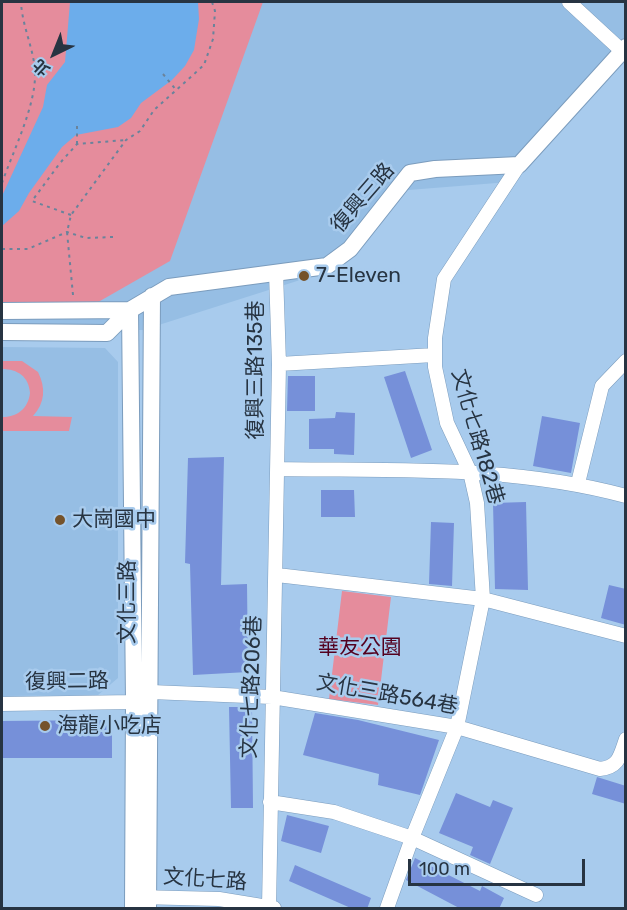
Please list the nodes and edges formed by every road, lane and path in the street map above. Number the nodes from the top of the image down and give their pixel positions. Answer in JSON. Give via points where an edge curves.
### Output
{"nodes":[{"id":1,"x":21,"y":2,"type":"edge"},
{"id":2,"x":213,"y":2,"type":"edge"},
{"id":3,"x":569,"y":2,"type":"edge"},
{"id":4,"x":624,"y":49,"type":"edge"},
{"id":5,"x":163,"y":74,"type":"dead end"},
{"id":6,"x":177,"y":91,"type":"junction"},
{"id":7,"x":78,"y":123,"type":"dead end"},
{"id":8,"x":126,"y":140,"type":"junction"},
{"id":9,"x":77,"y":144,"type":"junction"},
{"id":10,"x":519,"y":165,"type":"junction"},
{"id":11,"x":2,"y":183,"type":"edge"},
{"id":12,"x":71,"y":215,"type":"junction"},
{"id":13,"x":67,"y":232,"type":"junction"},
{"id":14,"x":113,"y":237,"type":"dead end"},
{"id":15,"x":2,"y":249,"type":"edge"},
{"id":16,"x":276,"y":272,"type":"junction"},
{"id":17,"x":152,"y":296,"type":"junction"},
{"id":18,"x":74,"y":310,"type":"junction"},
{"id":19,"x":130,"y":310,"type":"junction"},
{"id":20,"x":2,"y":311,"type":"edge"},
{"id":21,"x":2,"y":332,"type":"edge"},
{"id":22,"x":434,"y":355,"type":"junction"},
{"id":23,"x":626,"y":361,"type":"edge"},
{"id":24,"x":279,"y":364,"type":"junction"},
{"id":25,"x":277,"y":469,"type":"junction"},
{"id":26,"x":470,"y":472,"type":"junction"},
{"id":27,"x":578,"y":483,"type":"junction"},
{"id":28,"x":626,"y":496,"type":"edge"},
{"id":29,"x":277,"y":575,"type":"junction"},
{"id":30,"x":483,"y":599,"type":"junction"},
{"id":31,"x":626,"y":636,"type":"edge"},
{"id":32,"x":150,"y":692,"type":"junction"},
{"id":33,"x":272,"y":697,"type":"junction"},
{"id":34,"x":134,"y":702,"type":"junction"},
{"id":35,"x":2,"y":704,"type":"edge"},
{"id":36,"x":457,"y":727,"type":"junction"},
{"id":37,"x":626,"y":740,"type":"edge"},
{"id":38,"x":270,"y":802,"type":"junction"},
{"id":39,"x":412,"y":838,"type":"junction"},
{"id":40,"x":536,"y":895,"type":"dead end"},
{"id":41,"x":141,"y":903,"type":"edge"},
{"id":42,"x":272,"y":908,"type":"edge"},
{"id":43,"x":387,"y":909,"type":"edge"}],
"edges":[{"from":1,"to":11,"type":"path","via":[[35,73],[31,101]]},
{"from":2,"to":6,"type":"path","via":[[213,39],[204,65]]},
{"from":3,"to":4,"type":"street"},
{"from":4,"to":10,"type":"street"},
{"from":5,"to":6,"type":"path"},
{"from":6,"to":8,"type":"path","via":[[154,110],[140,131]]},
{"from":7,"to":9,"type":"path"},
{"from":8,"to":9,"type":"path"},
{"from":8,"to":12,"type":"path"},
{"from":9,"to":12,"type":"path","via":[[32,201]]},
{"from":10,"to":16,"type":"street","name":"復興三路","via":[[410,174],[350,249],[327,266]]},
{"from":10,"to":22,"type":"street","name":"文化七路182巷","via":[[444,279]]},
{"from":12,"to":13,"type":"path"},
{"from":13,"to":14,"type":"path","via":[[86,238]]},
{"from":13,"to":15,"type":"path","via":[[28,249]]},
{"from":13,"to":18,"type":"path"},
{"from":16,"to":17,"type":"street","name":"復興三路","via":[[170,287]]},
{"from":16,"to":24,"type":"street","name":"復興三路135巷"},
{"from":17,"to":19,"type":"street","name":"復興三路"},
{"from":17,"to":32,"type":"street","name":"文化三路"},
{"from":18,"to":19,"type":"street"},
{"from":18,"to":20,"type":"street"},
{"from":19,"to":21,"type":"street","name":"復興三路","via":[[107,333]]},
{"from":19,"to":34,"type":"street","name":"文化三路"},
{"from":22,"to":24,"type":"street"},
{"from":22,"to":26,"type":"street","name":"文化七路182巷","via":[[447,423]]},
{"from":23,"to":27,"type":"street","via":[[602,386]]},
{"from":24,"to":25,"type":"street","name":"復興三路135巷"},
{"from":25,"to":26,"type":"street"},
{"from":25,"to":29,"type":"street","name":"文化七路206巷"},
{"from":26,"to":27,"type":"street"},
{"from":26,"to":30,"type":"street","name":"文化七路182巷","via":[[477,503]]},
{"from":27,"to":28,"type":"street"},
{"from":29,"to":30,"type":"street"},
{"from":29,"to":33,"type":"street","name":"文化七路206巷"},
{"from":30,"to":31,"type":"street"},
{"from":30,"to":36,"type":"street","name":"文化七路182巷"},
{"from":32,"to":33,"type":"street","name":"文化三路564巷"},
{"from":32,"to":34,"type":"street"},
{"from":32,"to":41,"type":"street","name":"文化三路"},
{"from":33,"to":36,"type":"street","name":"文化三路564巷"},
{"from":33,"to":38,"type":"street","name":"文化七路206巷"},
{"from":34,"to":35,"type":"street","name":"復興二路"},
{"from":34,"to":41,"type":"street","name":"文化三路"},
{"from":36,"to":37,"type":"street","name":"文化三路564巷","via":[[600,769],[611,768],[619,761]]},
{"from":36,"to":39,"type":"street","name":"文化七路182巷"},
{"from":38,"to":39,"type":"street","via":[[334,812]]},
{"from":38,"to":42,"type":"street","name":"文化七路206巷"},
{"from":39,"to":40,"type":"street"},
{"from":39,"to":43,"type":"street","name":"文化七路182巷"},
{"from":41,"to":42,"type":"street","name":"文化七路","via":[[219,899]]}]}
